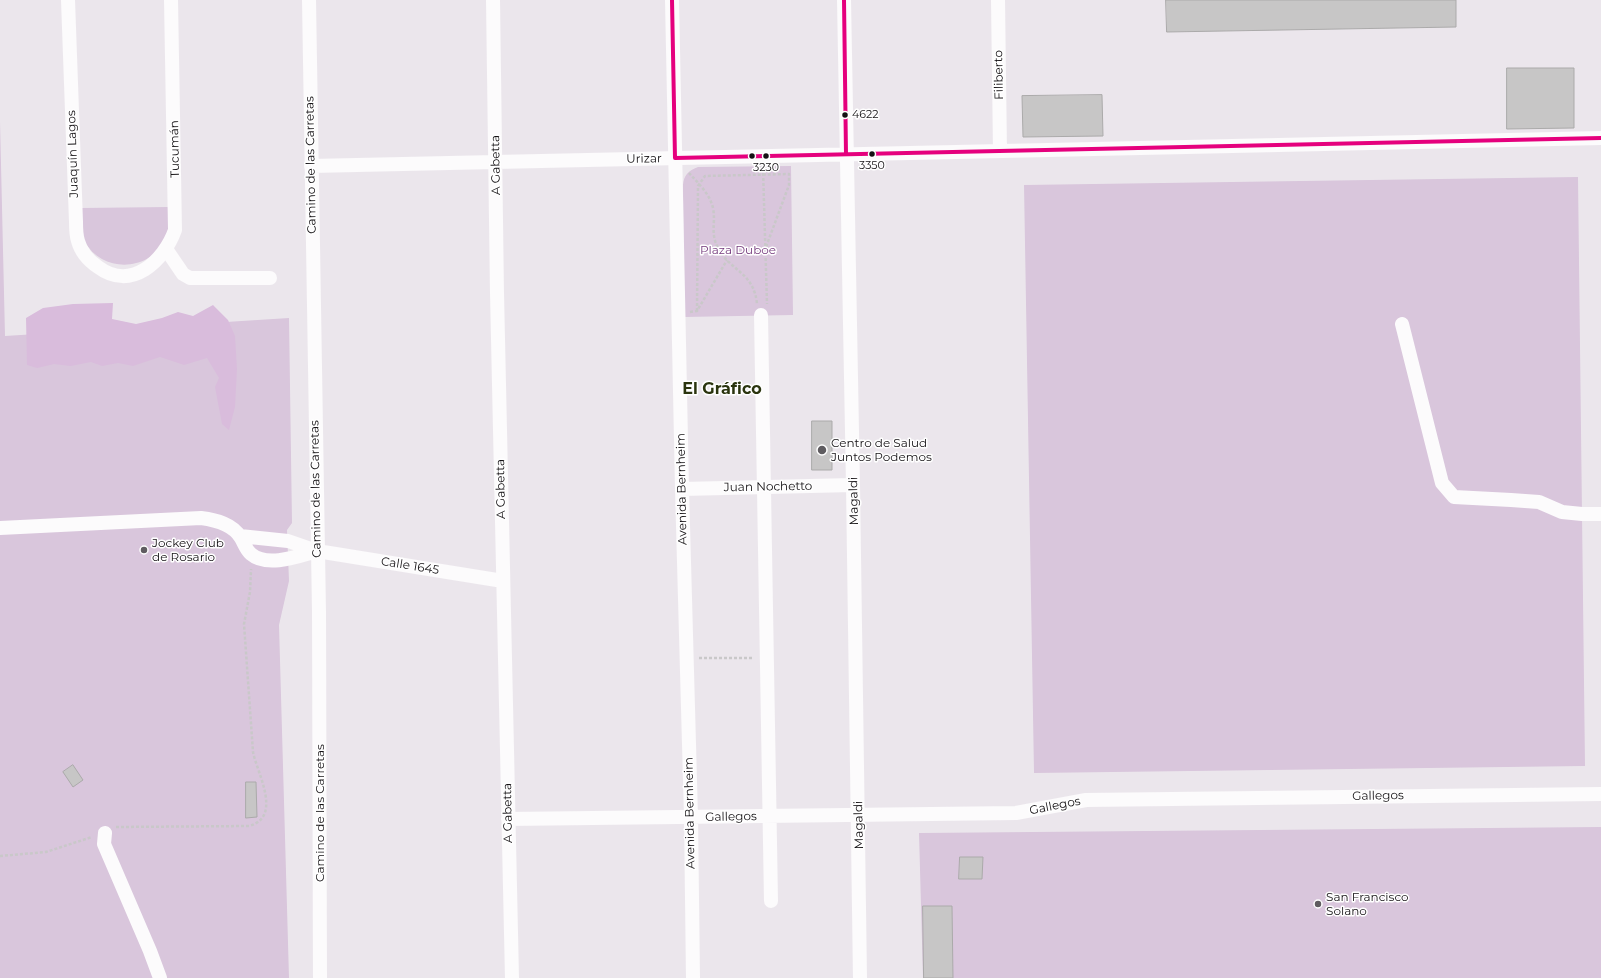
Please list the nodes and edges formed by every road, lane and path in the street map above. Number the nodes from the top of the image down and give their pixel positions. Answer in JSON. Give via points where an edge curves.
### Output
{"nodes":[{"id":1,"x":68,"y":0,"type":"edge"},
{"id":2,"x":171,"y":0,"type":"edge"},
{"id":3,"x":308,"y":0,"type":"edge"},
{"id":4,"x":493,"y":0,"type":"edge"},
{"id":5,"x":672,"y":0,"type":"edge"},
{"id":6,"x":844,"y":0,"type":"edge"},
{"id":7,"x":998,"y":0,"type":"edge"},
{"id":8,"x":1601,"y":138,"type":"edge"},
{"id":9,"x":1000,"y":151,"type":"junction"},
{"id":10,"x":846,"y":154,"type":"junction"},
{"id":11,"x":763,"y":156,"type":"junction"},
{"id":12,"x":675,"y":158,"type":"junction"},
{"id":13,"x":496,"y":162,"type":"junction"},
{"id":14,"x":311,"y":166,"type":"junction"},
{"id":15,"x":764,"y":174,"type":"junction"},
{"id":16,"x":699,"y":184,"type":"junction"},
{"id":17,"x":166,"y":249,"type":"junction"},
{"id":18,"x":765,"y":249,"type":"junction"},
{"id":19,"x":726,"y":260,"type":"junction"},
{"id":20,"x":128,"y":276,"type":"joint"},
{"id":21,"x":270,"y":278,"type":"dead end"},
{"id":22,"x":761,"y":315,"type":"junction"},
{"id":23,"x":1402,"y":324,"type":"dead end"},
{"id":24,"x":853,"y":485,"type":"junction"},
{"id":25,"x":764,"y":488,"type":"junction"},
{"id":26,"x":682,"y":489,"type":"junction"},
{"id":27,"x":1601,"y":514,"type":"edge"},
{"id":28,"x":0,"y":528,"type":"edge"},
{"id":29,"x":240,"y":536,"type":"junction"},
{"id":30,"x":317,"y":552,"type":"junction"},
{"id":31,"x":251,"y":554,"type":"junction"},
{"id":32,"x":503,"y":581,"type":"junction"},
{"id":33,"x":686,"y":658,"type":"junction"},
{"id":34,"x":767,"y":658,"type":"junction"},
{"id":35,"x":1601,"y":794,"type":"edge"},
{"id":36,"x":859,"y":815,"type":"junction"},
{"id":37,"x":770,"y":816,"type":"junction"},
{"id":38,"x":691,"y":817,"type":"junction"},
{"id":39,"x":508,"y":819,"type":"junction"},
{"id":40,"x":105,"y":833,"type":"junction"},
{"id":41,"x":0,"y":856,"type":"edge"},
{"id":42,"x":771,"y":901,"type":"dead end"},
{"id":43,"x":160,"y":978,"type":"edge"},
{"id":44,"x":320,"y":978,"type":"edge"},
{"id":45,"x":512,"y":978,"type":"edge"},
{"id":46,"x":693,"y":978,"type":"edge"},
{"id":47,"x":860,"y":978,"type":"edge"}],
"edges":[{"from":1,"to":20,"type":"street","name":"Juaquín Lagos","via":[[78,240],[86,257],[100,269]]},
{"from":2,"to":17,"type":"street","name":"Tucumán","via":[[175,230]]},
{"from":3,"to":14,"type":"street","name":"Camino de las Carretas"},
{"from":4,"to":13,"type":"street","name":"A Gabetta"},
{"from":5,"to":12,"type":"street","name":"Avenida Bernheim"},
{"from":6,"to":10,"type":"street","name":"Magaldi"},
{"from":7,"to":9,"type":"street","name":"Filiberto"},
{"from":8,"to":9,"type":"street","name":"Urizar"},
{"from":9,"to":10,"type":"street","name":"Urizar"},
{"from":10,"to":11,"type":"street","name":"Urizar"},
{"from":10,"to":24,"type":"street","name":"Magaldi"},
{"from":11,"to":12,"type":"street","name":"Urizar"},
{"from":11,"to":15,"type":"path"},
{"from":12,"to":13,"type":"street","name":"Urizar"},
{"from":12,"to":16,"type":"path"},
{"from":12,"to":26,"type":"street","name":"Avenida Bernheim"},
{"from":13,"to":14,"type":"street","name":"Urizar"},
{"from":13,"to":32,"type":"street","name":"A Gabetta"},
{"from":14,"to":30,"type":"street","name":"Camino de las Carretas"},
{"from":15,"to":16,"type":"path","via":[[705,176]]},
{"from":15,"to":18,"type":"path"},
{"from":15,"to":18,"type":"path","via":[[789,174],[789,185]]},
{"from":16,"to":19,"type":"path","via":[[713,208],[713,236]]},
{"from":16,"to":19,"type":"path","via":[[697,311]]},
{"from":17,"to":20,"type":"street","name":"Tucumán","via":[[152,265]]},
{"from":17,"to":21,"type":"street","via":[[183,274],[190,278]]},
{"from":18,"to":22,"type":"path","via":[[767,309]]},
{"from":19,"to":22,"type":"path","via":[[749,280]]},
{"from":22,"to":25,"type":"street"},
{"from":23,"to":27,"type":"street","via":[[1442,483],[1454,497],[1539,502],[1562,512]]},
{"from":24,"to":25,"type":"street","name":"Juan Nochetto"},
{"from":24,"to":36,"type":"street","name":"Magaldi"},
{"from":25,"to":26,"type":"street","name":"Juan Nochetto"},
{"from":25,"to":34,"type":"street"},
{"from":26,"to":33,"type":"street","name":"Avenida Bernheim"},
{"from":28,"to":29,"type":"street","via":[[201,518],[217,520]]},
{"from":29,"to":30,"type":"street","via":[[288,541]]},
{"from":29,"to":31,"type":"street"},
{"from":30,"to":31,"type":"street","via":[[288,559],[264,560]]},
{"from":30,"to":32,"type":"street","name":"Calle 1645"},
{"from":30,"to":44,"type":"street","name":"Camino de las Carretas"},
{"from":31,"to":40,"type":"path","via":[[250,592],[244,624],[253,752],[263,780],[265,814],[258,824],[249,826],[114,827]]},
{"from":32,"to":39,"type":"street","name":"A Gabetta"},
{"from":33,"to":34,"type":"path"},
{"from":33,"to":38,"type":"street","name":"Avenida Bernheim"},
{"from":34,"to":37,"type":"street"},
{"from":35,"to":36,"type":"street","name":"Gallegos","via":[[1086,800],[1016,813]]},
{"from":36,"to":37,"type":"street","name":"Gallegos"},
{"from":36,"to":47,"type":"street","name":"Magaldi"},
{"from":37,"to":38,"type":"street","name":"Gallegos"},
{"from":37,"to":42,"type":"street"},
{"from":38,"to":39,"type":"street","name":"Gallegos"},
{"from":38,"to":46,"type":"street","name":"Avenida Bernheim"},
{"from":39,"to":45,"type":"street","name":"A Gabetta"},
{"from":40,"to":41,"type":"path","via":[[46,852]]},
{"from":40,"to":43,"type":"street","via":[[104,844]]}]}
